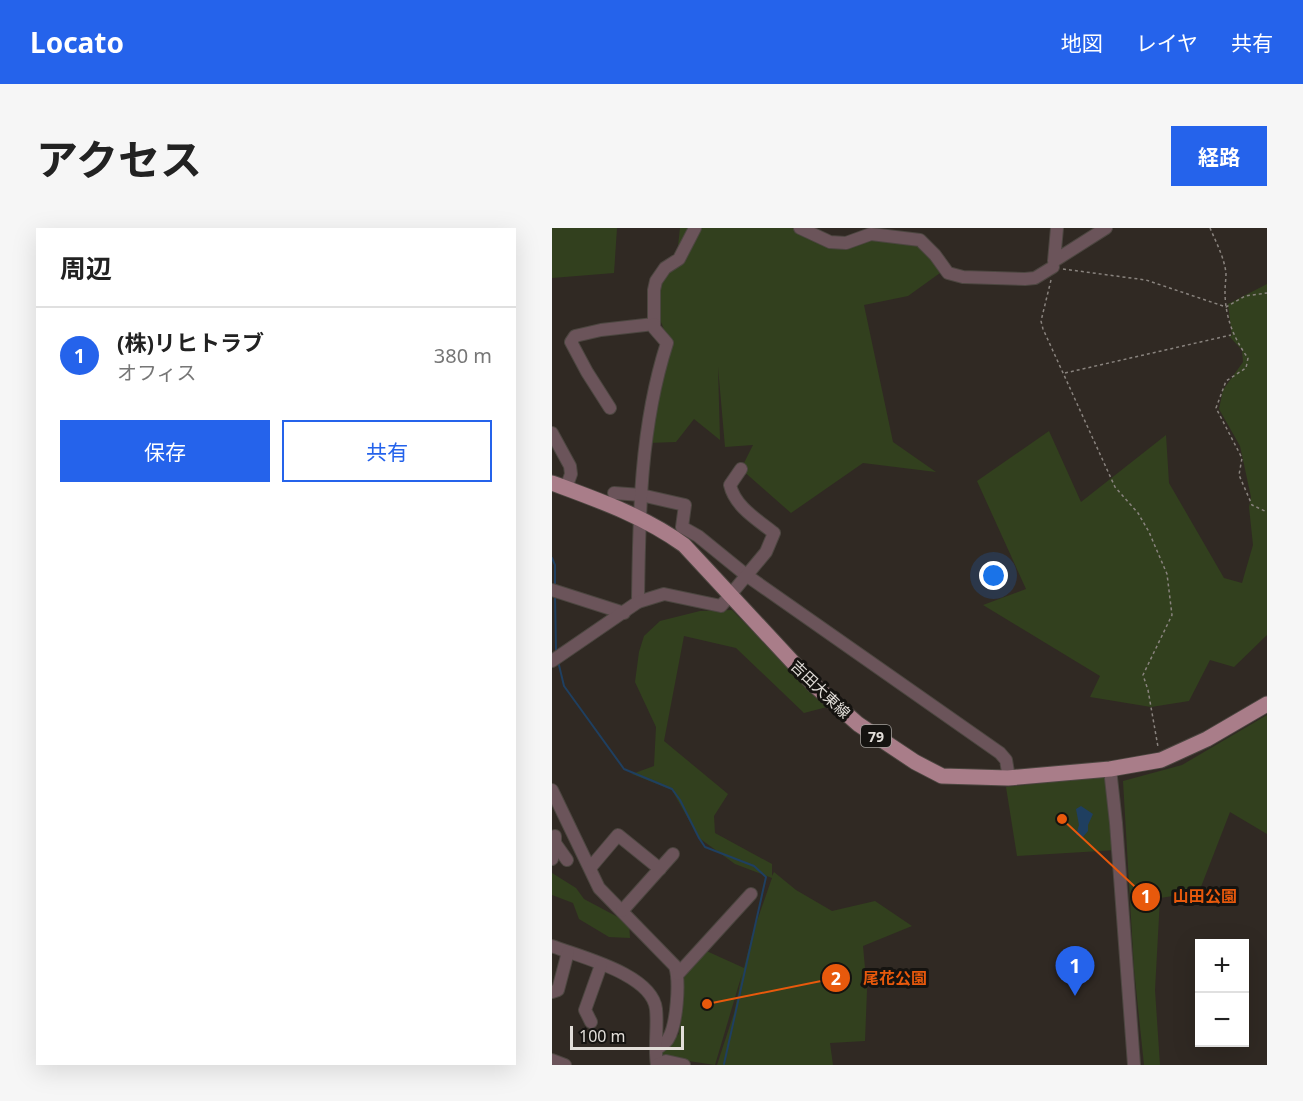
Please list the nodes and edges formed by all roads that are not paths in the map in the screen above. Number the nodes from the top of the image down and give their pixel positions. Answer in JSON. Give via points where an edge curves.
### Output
{"nodes":[{"id":1,"x":695,"y":228,"type":"edge"},
{"id":2,"x":800,"y":228,"type":"edge"},
{"id":3,"x":1057,"y":228,"type":"edge"},
{"id":4,"x":1106,"y":228,"type":"edge"},
{"id":5,"x":813,"y":232,"type":"edge"},
{"id":6,"x":905,"y":232,"type":"edge"},
{"id":7,"x":1053,"y":264,"type":"junction"},
{"id":8,"x":654,"y":324,"type":"junction"},
{"id":9,"x":610,"y":408,"type":"dead end"},
{"id":10,"x":552,"y":433,"type":"edge"},
{"id":11,"x":741,"y":469,"type":"dead end"},
{"id":12,"x":559,"y":485,"type":"edge"},
{"id":13,"x":614,"y":493,"type":"dead end"},
{"id":14,"x":641,"y":495,"type":"junction"},
{"id":15,"x":639,"y":517,"type":"junction"},
{"id":16,"x":746,"y":575,"type":"junction"},
{"id":17,"x":557,"y":592,"type":"edge"},
{"id":18,"x":730,"y":596,"type":"junction"},
{"id":19,"x":638,"y":602,"type":"junction"},
{"id":20,"x":624,"y":613,"type":"junction"},
{"id":21,"x":557,"y":658,"type":"edge"},
{"id":22,"x":1267,"y":704,"type":"edge"},
{"id":23,"x":1110,"y":769,"type":"junction"},
{"id":24,"x":1009,"y":777,"type":"junction"},
{"id":25,"x":552,"y":790,"type":"edge"},
{"id":26,"x":572,"y":832,"type":"junction"},
{"id":27,"x":554,"y":839,"type":"edge"},
{"id":28,"x":673,"y":854,"type":"dead end"},
{"id":29,"x":552,"y":859,"type":"edge"},
{"id":30,"x":567,"y":860,"type":"dead end"},
{"id":31,"x":590,"y":868,"type":"junction"},
{"id":32,"x":660,"y":869,"type":"junction"},
{"id":33,"x":751,"y":894,"type":"dead end"},
{"id":34,"x":622,"y":911,"type":"junction"},
{"id":35,"x":552,"y":946,"type":"edge"},
{"id":36,"x":568,"y":952,"type":"junction"},
{"id":37,"x":601,"y":965,"type":"junction"},
{"id":38,"x":678,"y":974,"type":"junction"},
{"id":39,"x":552,"y":992,"type":"edge"},
{"id":40,"x":591,"y":1022,"type":"dead end"},
{"id":41,"x":657,"y":1049,"type":"junction"},
{"id":42,"x":552,"y":1060,"type":"edge"},
{"id":43,"x":565,"y":1065,"type":"edge"},
{"id":44,"x":657,"y":1065,"type":"edge"},
{"id":45,"x":684,"y":1065,"type":"edge"},
{"id":46,"x":1134,"y":1065,"type":"edge"}],
"edges":[{"from":1,"to":8,"type":"street","via":[[679,259],[665,268],[656,281]]},
{"from":2,"to":5,"type":"street"},
{"from":3,"to":7,"type":"street"},
{"from":4,"to":7,"type":"street"},
{"from":5,"to":6,"type":"street","via":[[830,242],[846,243],[868,235]]},
{"from":6,"to":7,"type":"street","via":[[920,240],[948,273],[963,277],[1035,278]]},
{"from":8,"to":9,"type":"street","via":[[575,336],[572,342]]},
{"from":8,"to":14,"type":"street","via":[[667,343],[645,443]]},
{"from":10,"to":12,"type":"street","via":[[570,466],[571,474]]},
{"from":11,"to":16,"type":"street","via":[[730,485],[732,496],[774,533],[766,552]]},
{"from":12,"to":15,"type":"main road","name":"吉田大東線","number":"79"},
{"from":13,"to":14,"type":"street"},
{"from":14,"to":15,"type":"street"},
{"from":14,"to":16,"type":"street","via":[[685,505],[682,527]]},
{"from":15,"to":18,"type":"main road","name":"吉田大東線","number":"79","via":[[684,545]]},
{"from":15,"to":19,"type":"street"},
{"from":16,"to":18,"type":"street"},
{"from":16,"to":24,"type":"street","via":[[1000,753],[1006,760]]},
{"from":17,"to":20,"type":"street"},
{"from":18,"to":19,"type":"street","via":[[722,606],[664,594]]},
{"from":18,"to":24,"type":"main road","name":"吉田大東線","number":"79","via":[[814,685],[858,724],[915,762],[942,776]]},
{"from":19,"to":20,"type":"street"},
{"from":20,"to":21,"type":"street"},
{"from":22,"to":23,"type":"main road","name":"吉田大東線","number":"79","via":[[1161,760]]},
{"from":23,"to":24,"type":"main road","name":"吉田大東線","number":"79"},
{"from":23,"to":46,"type":"street"},
{"from":25,"to":26,"type":"street"},
{"from":26,"to":27,"type":"street"},
{"from":26,"to":31,"type":"street"},
{"from":27,"to":29,"type":"street"},
{"from":27,"to":30,"type":"street"},
{"from":28,"to":32,"type":"street"},
{"from":31,"to":32,"type":"street","via":[[618,835]]},
{"from":31,"to":34,"type":"street","via":[[599,888]]},
{"from":32,"to":34,"type":"street"},
{"from":33,"to":38,"type":"street"},
{"from":34,"to":38,"type":"street","via":[[675,966]]},
{"from":35,"to":36,"type":"street"},
{"from":36,"to":37,"type":"street"},
{"from":36,"to":39,"type":"street","via":[[558,990]]},
{"from":37,"to":40,"type":"street","via":[[585,1010]]},
{"from":37,"to":41,"type":"street","via":[[630,976],[649,993],[656,1006]]},
{"from":38,"to":41,"type":"street","via":[[674,1022],[668,1041]]},
{"from":41,"to":44,"type":"street"},
{"from":42,"to":43,"type":"street"},
{"from":44,"to":45,"type":"street","via":[[666,1061]]}]}
